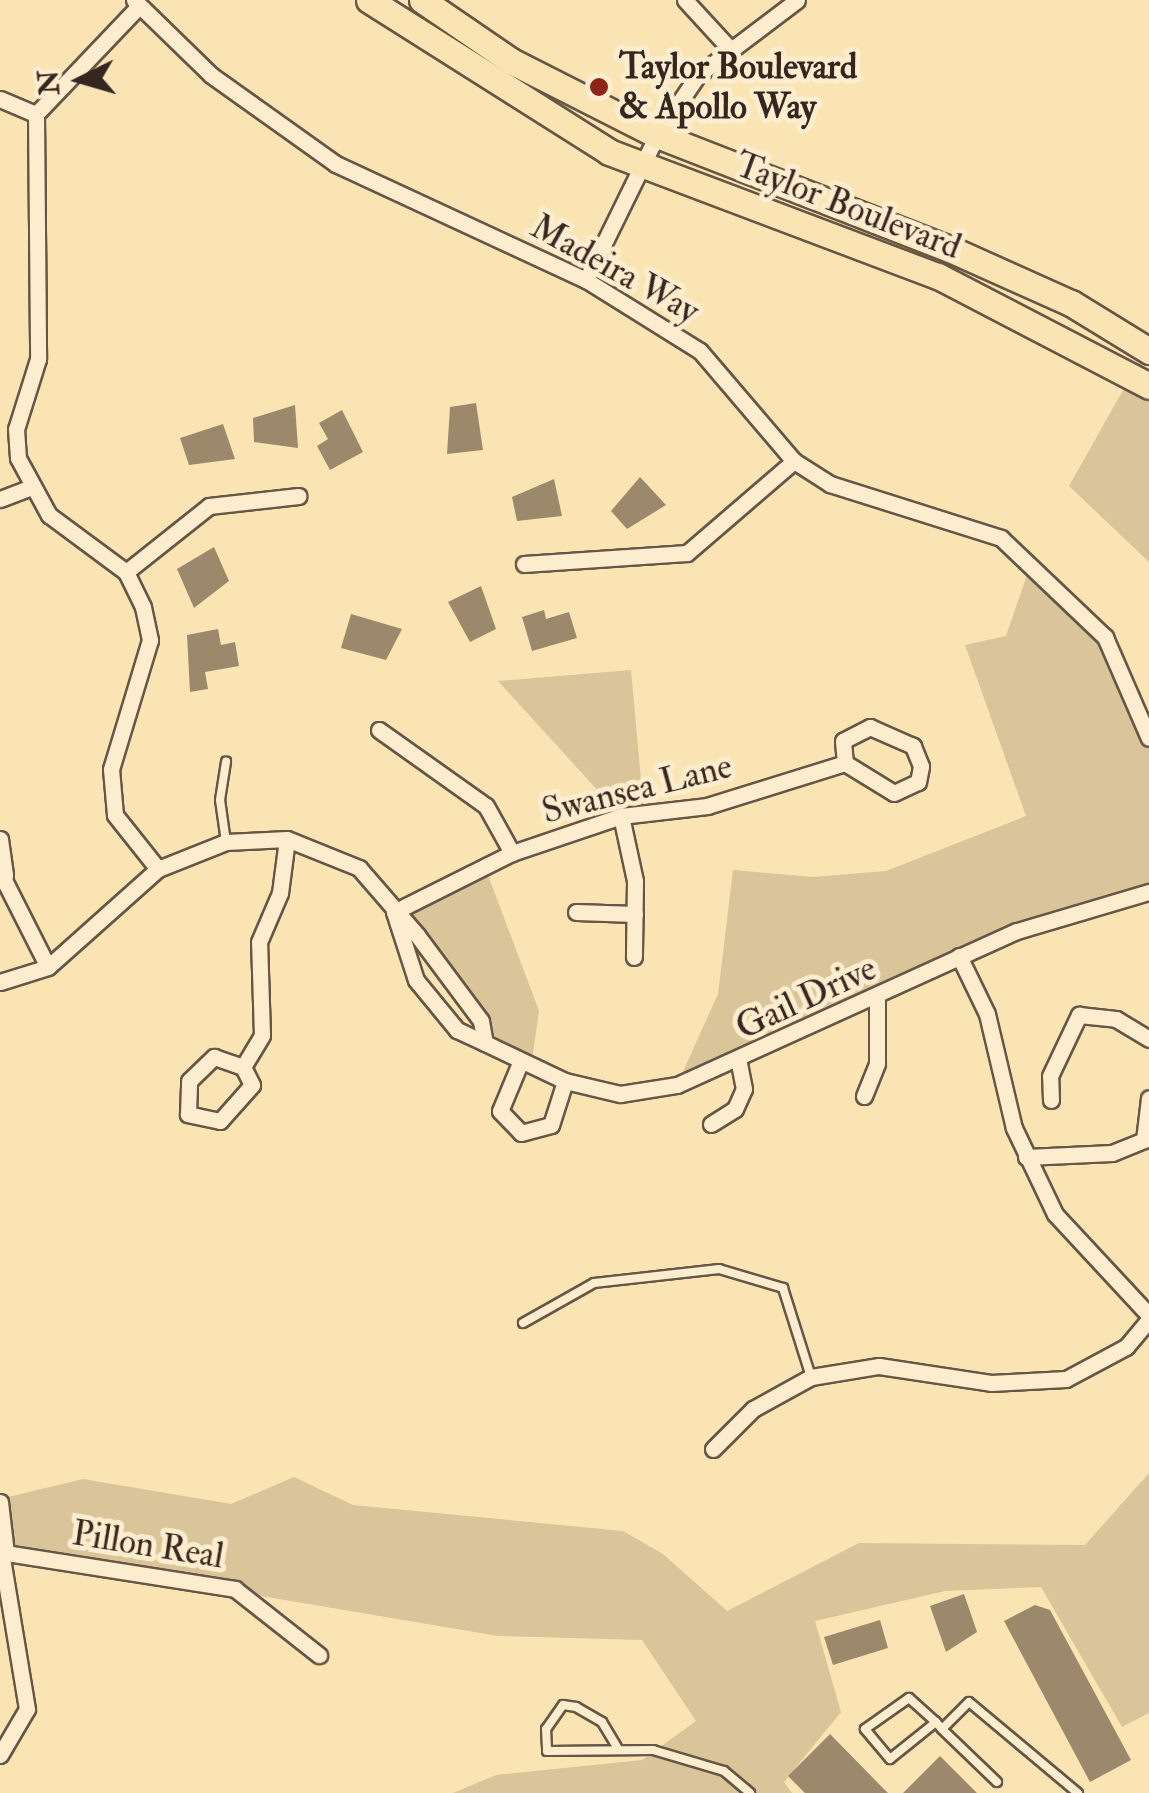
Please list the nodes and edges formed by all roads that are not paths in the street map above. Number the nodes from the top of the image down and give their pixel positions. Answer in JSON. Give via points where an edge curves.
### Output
{"nodes":[{"id":1,"x":369,"y":0,"type":"edge"},
{"id":2,"x":422,"y":0,"type":"edge"},
{"id":3,"x":686,"y":0,"type":"edge"},
{"id":4,"x":797,"y":0,"type":"edge"},
{"id":5,"x":136,"y":3,"type":"edge"},
{"id":6,"x":730,"y":49,"type":"junction"},
{"id":7,"x":0,"y":98,"type":"edge"},
{"id":8,"x":36,"y":114,"type":"junction"},
{"id":9,"x":657,"y":135,"type":"junction"},
{"id":10,"x":643,"y":165,"type":"junction"},
{"id":11,"x":586,"y":280,"type":"junction"},
{"id":12,"x":1149,"y":350,"type":"edge"},
{"id":13,"x":1149,"y":386,"type":"edge"},
{"id":14,"x":794,"y":462,"type":"junction"},
{"id":15,"x":32,"y":487,"type":"junction"},
{"id":16,"x":298,"y":496,"type":"dead end"},
{"id":17,"x":0,"y":500,"type":"edge"},
{"id":18,"x":524,"y":564,"type":"dead end"},
{"id":19,"x":126,"y":572,"type":"junction"},
{"id":20,"x":379,"y":730,"type":"dead end"},
{"id":21,"x":1149,"y":738,"type":"edge"},
{"id":22,"x":226,"y":760,"type":"dead end"},
{"id":23,"x":844,"y":763,"type":"junction"},
{"id":24,"x":621,"y":816,"type":"junction"},
{"id":25,"x":0,"y":839,"type":"edge"},
{"id":26,"x":287,"y":839,"type":"junction"},
{"id":27,"x":226,"y":842,"type":"junction"},
{"id":28,"x":512,"y":853,"type":"junction"},
{"id":29,"x":158,"y":870,"type":"junction"},
{"id":30,"x":3,"y":874,"type":"edge"},
{"id":31,"x":1149,"y":892,"type":"edge"},
{"id":32,"x":394,"y":912,"type":"junction"},
{"id":33,"x":576,"y":912,"type":"dead end"},
{"id":34,"x":635,"y":914,"type":"junction"},
{"id":35,"x":959,"y":956,"type":"junction"},
{"id":36,"x":634,"y":958,"type":"dead end"},
{"id":37,"x":48,"y":967,"type":"junction"},
{"id":38,"x":0,"y":982,"type":"edge"},
{"id":39,"x":877,"y":998,"type":"junction"},
{"id":40,"x":1149,"y":1039,"type":"edge"},
{"id":41,"x":485,"y":1043,"type":"junction"},
{"id":42,"x":520,"y":1063,"type":"junction"},
{"id":43,"x":739,"y":1064,"type":"junction"},
{"id":44,"x":243,"y":1067,"type":"junction"},
{"id":45,"x":565,"y":1081,"type":"junction"},
{"id":46,"x":864,"y":1096,"type":"dead end"},
{"id":47,"x":1149,"y":1098,"type":"edge"},
{"id":48,"x":1051,"y":1100,"type":"dead end"},
{"id":49,"x":711,"y":1124,"type":"dead end"},
{"id":50,"x":1146,"y":1142,"type":"edge"},
{"id":51,"x":1026,"y":1158,"type":"junction"},
{"id":52,"x":1149,"y":1318,"type":"edge"},
{"id":53,"x":523,"y":1323,"type":"dead end"},
{"id":54,"x":811,"y":1378,"type":"junction"},
{"id":55,"x":713,"y":1448,"type":"dead end"},
{"id":56,"x":0,"y":1502,"type":"edge"},
{"id":57,"x":3,"y":1552,"type":"edge"},
{"id":58,"x":319,"y":1655,"type":"dead end"},
{"id":59,"x":939,"y":1725,"type":"junction"},
{"id":60,"x":617,"y":1746,"type":"junction"},
{"id":61,"x":0,"y":1754,"type":"edge"},
{"id":62,"x":998,"y":1782,"type":"dead end"},
{"id":63,"x":750,"y":1793,"type":"edge"},
{"id":64,"x":1078,"y":1793,"type":"edge"}],
"edges":[{"from":1,"to":10,"type":"main road","name":"Taylor Boulevard","via":[[496,86]]},
{"from":2,"to":9,"type":"main road","name":"Taylor Boulevard","via":[[512,61]]},
{"from":3,"to":6,"type":"street"},
{"from":4,"to":6,"type":"street"},
{"from":5,"to":8,"type":"street"},
{"from":5,"to":11,"type":"street","name":"Madeira Way","via":[[211,76],[336,164]]},
{"from":6,"to":9,"type":"street","via":[[698,76]]},
{"from":7,"to":8,"type":"street"},
{"from":8,"to":15,"type":"street","via":[[38,359],[16,429]]},
{"from":9,"to":10,"type":"street"},
{"from":9,"to":12,"type":"main road","name":"Taylor Boulevard","via":[[950,249],[1071,303]]},
{"from":10,"to":11,"type":"street"},
{"from":10,"to":13,"type":"main road","name":"Taylor Boulevard","via":[[938,276]]},
{"from":11,"to":14,"type":"street","name":"Madeira Way","via":[[700,351]]},
{"from":14,"to":18,"type":"street","via":[[687,552]]},
{"from":14,"to":21,"type":"street","name":"Madeira Way","via":[[830,484],[1001,538],[1105,636]]},
{"from":15,"to":17,"type":"street"},
{"from":15,"to":19,"type":"street","via":[[49,516]]},
{"from":16,"to":19,"type":"street","via":[[210,506]]},
{"from":19,"to":29,"type":"street","via":[[150,640],[110,769],[115,815]]},
{"from":20,"to":28,"type":"street","via":[[486,806]]},
{"from":22,"to":27,"type":"lane","via":[[220,800]]},
{"from":23,"to":23,"type":"street","via":[[842,740],[870,727],[913,746],[921,766],[918,782],[894,792]]},
{"from":23,"to":24,"type":"street","name":"Swansea Lane","via":[[707,806]]},
{"from":24,"to":28,"type":"street","name":"Swansea Lane"},
{"from":24,"to":34,"type":"street"},
{"from":25,"to":30,"type":"street"},
{"from":26,"to":27,"type":"street","name":"Gail Drive"},
{"from":26,"to":32,"type":"street","name":"Gail Drive","via":[[359,868]]},
{"from":26,"to":44,"type":"street","via":[[280,893],[260,942],[262,1035]]},
{"from":27,"to":29,"type":"street","name":"Gail Drive"},
{"from":28,"to":32,"type":"street","name":"Swansea Lane"},
{"from":29,"to":37,"type":"street","name":"Gail Drive"},
{"from":30,"to":37,"type":"street"},
{"from":31,"to":35,"type":"street","name":"Gail Drive","via":[[1085,906]]},
{"from":32,"to":41,"type":"street","name":"Gail Drive","via":[[481,1021]]},
{"from":32,"to":41,"type":"street","name":"Gail Drive","via":[[416,980],[458,1030]]},
{"from":33,"to":34,"type":"street"},
{"from":34,"to":36,"type":"street"},
{"from":35,"to":39,"type":"street","name":"Gail Drive"},
{"from":35,"to":51,"type":"street","via":[[986,1014]]},
{"from":37,"to":38,"type":"street","name":"Gail Drive"},
{"from":39,"to":43,"type":"street","name":"Gail Drive"},
{"from":39,"to":46,"type":"street","via":[[876,1063]]},
{"from":40,"to":48,"type":"street","via":[[1116,1018],[1079,1015],[1050,1076]]},
{"from":41,"to":42,"type":"street","name":"Gail Drive"},
{"from":42,"to":45,"type":"street","name":"Gail Drive"},
{"from":42,"to":45,"type":"street","via":[[500,1110],[521,1132],[552,1126]]},
{"from":43,"to":45,"type":"street","name":"Gail Drive","via":[[620,1094]]},
{"from":43,"to":49,"type":"street","via":[[744,1090],[735,1109]]},
{"from":44,"to":44,"type":"street","via":[[214,1057],[189,1081],[188,1114],[220,1121],[252,1085]]},
{"from":47,"to":50,"type":"street"},
{"from":50,"to":51,"type":"street","via":[[1112,1153]]},
{"from":51,"to":52,"type":"street","via":[[1055,1214]]},
{"from":52,"to":54,"type":"street","via":[[1126,1347],[1066,1378],[991,1383],[879,1366]]},
{"from":53,"to":54,"type":"lane","via":[[594,1284],[719,1269],[783,1288]]},
{"from":54,"to":55,"type":"street","via":[[753,1409]]},
{"from":56,"to":57,"type":"street"},
{"from":57,"to":58,"type":"street","name":"Pillon Real","via":[[235,1589]]},
{"from":57,"to":61,"type":"street","via":[[27,1709]]},
{"from":59,"to":59,"type":"lane","via":[[890,1759],[865,1729],[909,1698]]},
{"from":59,"to":62,"type":"lane"},
{"from":59,"to":64,"type":"lane","via":[[969,1702]]},
{"from":60,"to":60,"type":"lane","via":[[547,1751],[546,1729],[563,1705],[576,1707],[602,1722]]},
{"from":60,"to":63,"type":"lane","via":[[724,1772]]}]}
